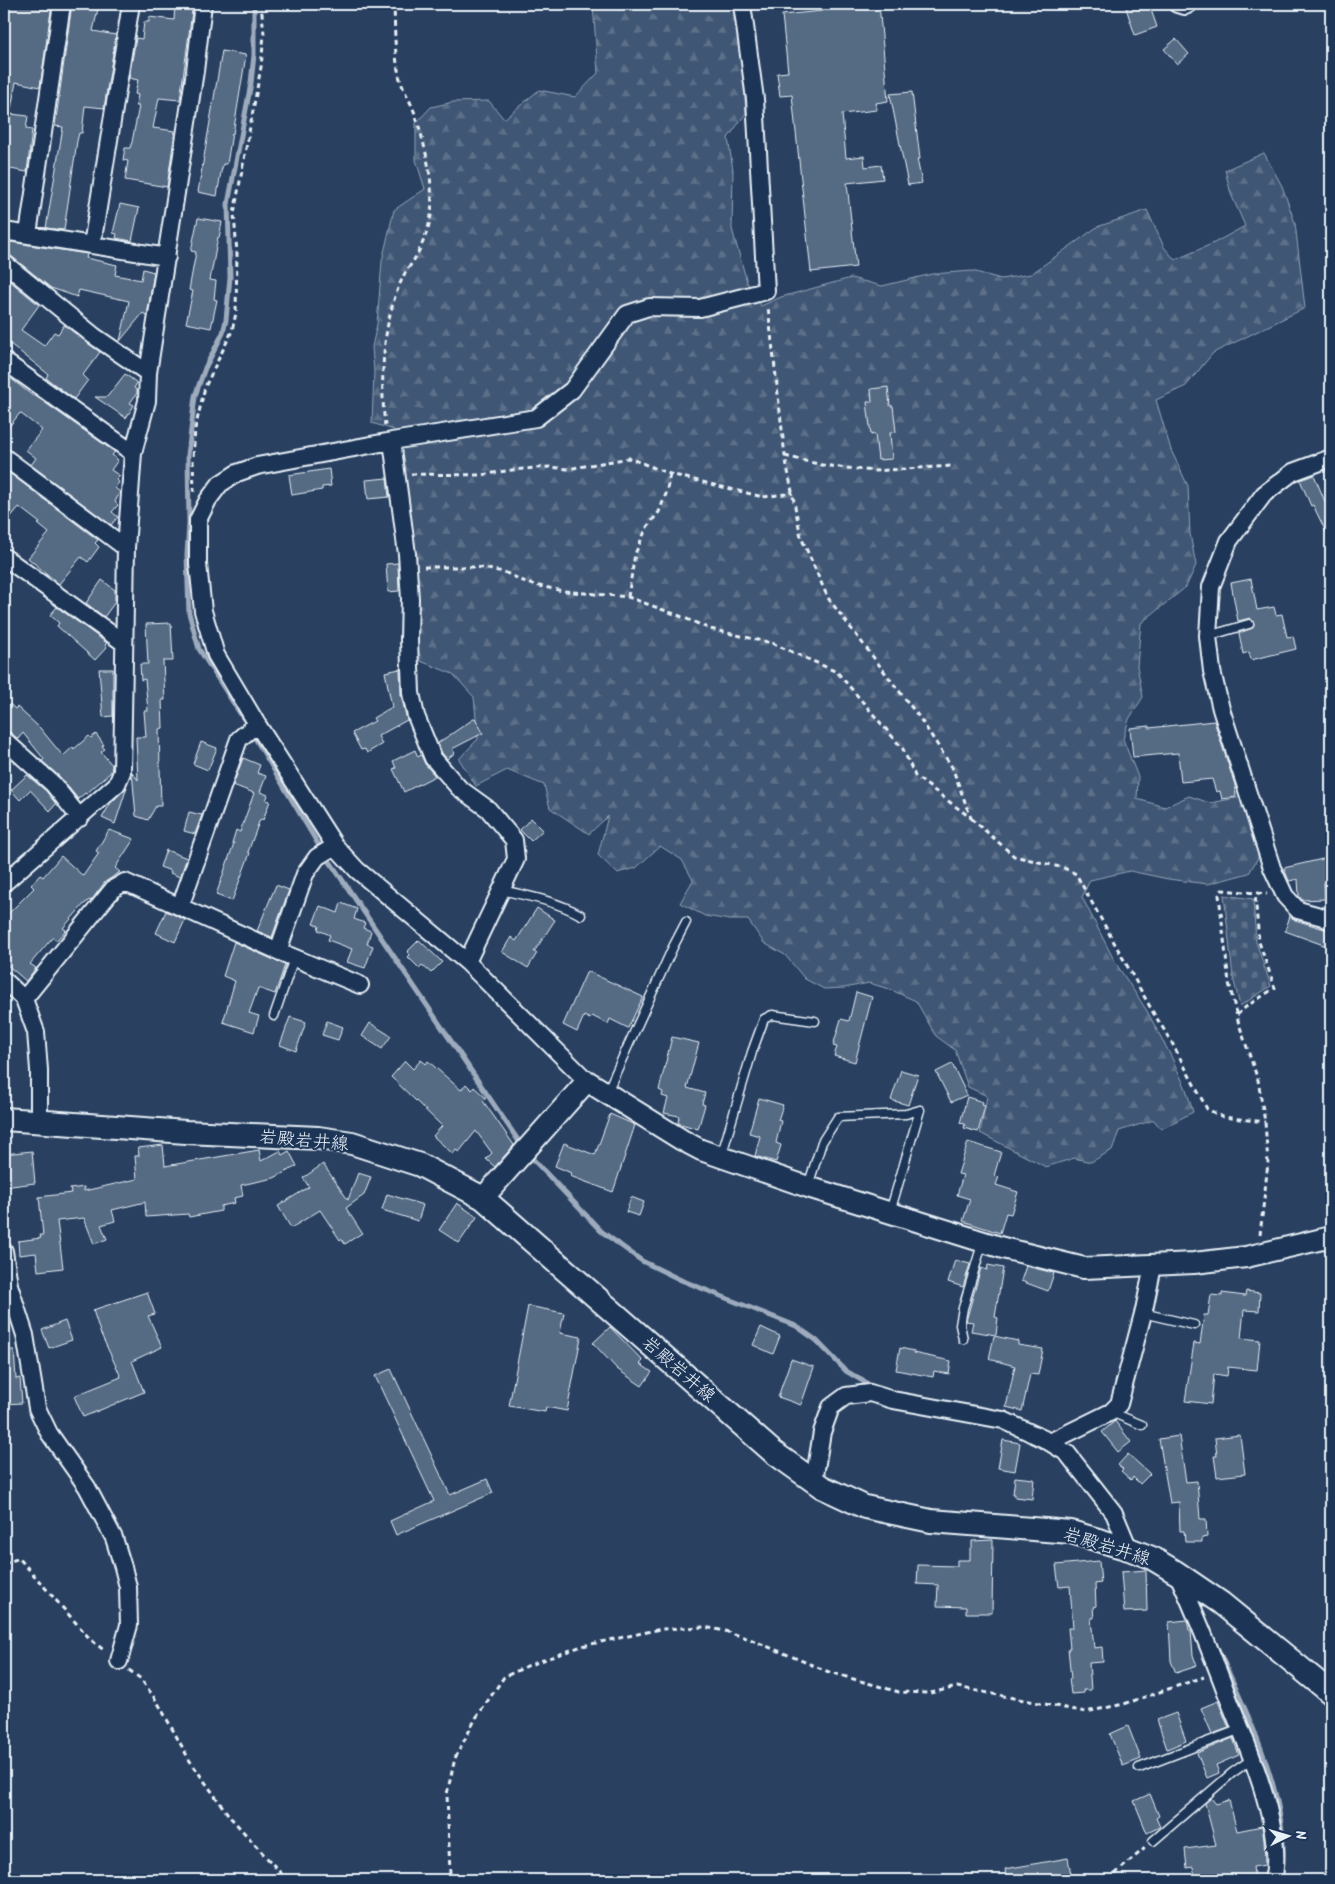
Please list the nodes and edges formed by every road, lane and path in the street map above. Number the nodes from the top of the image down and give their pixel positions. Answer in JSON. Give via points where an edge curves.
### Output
{"nodes":[{"id":1,"x":62,"y":4,"type":"edge"},
{"id":2,"x":131,"y":4,"type":"edge"},
{"id":3,"x":202,"y":4,"type":"edge"},
{"id":4,"x":262,"y":4,"type":"edge"},
{"id":5,"x":394,"y":4,"type":"edge"},
{"id":6,"x":742,"y":4,"type":"edge"},
{"id":7,"x":1177,"y":4,"type":"edge"},
{"id":8,"x":1189,"y":4,"type":"edge"},
{"id":9,"x":4,"y":231,"type":"edge"},
{"id":10,"x":28,"y":234,"type":"junction"},
{"id":11,"x":92,"y":246,"type":"junction"},
{"id":12,"x":167,"y":257,"type":"junction"},
{"id":13,"x":4,"y":263,"type":"edge"},
{"id":14,"x":766,"y":291,"type":"junction"},
{"id":15,"x":4,"y":361,"type":"edge"},
{"id":16,"x":148,"y":373,"type":"junction"},
{"id":17,"x":389,"y":441,"type":"junction"},
{"id":18,"x":133,"y":453,"type":"junction"},
{"id":19,"x":786,"y":456,"type":"junction"},
{"id":20,"x":4,"y":457,"type":"edge"},
{"id":21,"x":1331,"y":458,"type":"edge"},
{"id":22,"x":952,"y":466,"type":"dead end"},
{"id":23,"x":396,"y":474,"type":"junction"},
{"id":24,"x":670,"y":474,"type":"junction"},
{"id":25,"x":793,"y":492,"type":"junction"},
{"id":26,"x":198,"y":520,"type":"junction"},
{"id":27,"x":126,"y":548,"type":"junction"},
{"id":28,"x":4,"y":556,"type":"edge"},
{"id":29,"x":408,"y":568,"type":"junction"},
{"id":30,"x":628,"y":597,"type":"junction"},
{"id":31,"x":1250,"y":624,"type":"dead end"},
{"id":32,"x":1208,"y":636,"type":"junction"},
{"id":33,"x":124,"y":643,"type":"junction"},
{"id":34,"x":257,"y":724,"type":"junction"},
{"id":35,"x":4,"y":740,"type":"edge"},
{"id":36,"x":80,"y":818,"type":"junction"},
{"id":37,"x":971,"y":818,"type":"junction"},
{"id":38,"x":335,"y":846,"type":"junction"},
{"id":39,"x":4,"y":883,"type":"edge"},
{"id":40,"x":501,"y":890,"type":"junction"},
{"id":41,"x":1255,"y":894,"type":"junction"},
{"id":42,"x":1285,"y":896,"type":"junction"},
{"id":43,"x":180,"y":907,"type":"junction"},
{"id":44,"x":581,"y":915,"type":"dead end"},
{"id":45,"x":1331,"y":921,"type":"edge"},
{"id":46,"x":686,"y":922,"type":"dead end"},
{"id":47,"x":278,"y":951,"type":"junction"},
{"id":48,"x":294,"y":958,"type":"junction"},
{"id":49,"x":467,"y":962,"type":"junction"},
{"id":50,"x":4,"y":980,"type":"edge"},
{"id":51,"x":360,"y":985,"type":"dead end"},
{"id":52,"x":24,"y":999,"type":"junction"},
{"id":53,"x":1236,"y":1015,"type":"junction"},
{"id":54,"x":274,"y":1016,"type":"dead end"},
{"id":55,"x":814,"y":1021,"type":"dead end"},
{"id":56,"x":587,"y":1081,"type":"junction"},
{"id":57,"x":606,"y":1093,"type":"junction"},
{"id":58,"x":4,"y":1119,"type":"edge"},
{"id":59,"x":1265,"y":1122,"type":"junction"},
{"id":60,"x":39,"y":1123,"type":"junction"},
{"id":61,"x":721,"y":1157,"type":"junction"},
{"id":62,"x":808,"y":1187,"type":"junction"},
{"id":63,"x":484,"y":1198,"type":"junction"},
{"id":64,"x":890,"y":1212,"type":"junction"},
{"id":65,"x":1331,"y":1237,"type":"edge"},
{"id":66,"x":983,"y":1242,"type":"junction"},
{"id":67,"x":4,"y":1251,"type":"edge"},
{"id":68,"x":1258,"y":1255,"type":"junction"},
{"id":69,"x":1152,"y":1266,"type":"junction"},
{"id":70,"x":1144,"y":1310,"type":"junction"},
{"id":71,"x":1194,"y":1325,"type":"dead end"},
{"id":72,"x":964,"y":1339,"type":"dead end"},
{"id":73,"x":1110,"y":1412,"type":"junction"},
{"id":74,"x":1142,"y":1425,"type":"dead end"},
{"id":75,"x":1050,"y":1442,"type":"junction"},
{"id":76,"x":814,"y":1481,"type":"junction"},
{"id":77,"x":1129,"y":1549,"type":"junction"},
{"id":78,"x":4,"y":1564,"type":"edge"},
{"id":79,"x":1177,"y":1572,"type":"junction"},
{"id":80,"x":118,"y":1661,"type":"junction"},
{"id":81,"x":1218,"y":1672,"type":"junction"},
{"id":82,"x":1331,"y":1693,"type":"edge"},
{"id":83,"x":1241,"y":1729,"type":"junction"},
{"id":84,"x":1252,"y":1759,"type":"junction"},
{"id":85,"x":1138,"y":1768,"type":"dead end"},
{"id":86,"x":1153,"y":1841,"type":"joint"},
{"id":87,"x":450,"y":1874,"type":"dead end"},
{"id":88,"x":288,"y":1880,"type":"edge"},
{"id":89,"x":1108,"y":1880,"type":"edge"},
{"id":90,"x":1273,"y":1880,"type":"edge"}],
"edges":[{"from":1,"to":10,"type":"street"},
{"from":2,"to":11,"type":"street"},
{"from":3,"to":12,"type":"street","via":[[196,71]]},
{"from":4,"to":26,"type":"path","via":[[261,68],[234,214],[236,314],[232,332],[205,387],[196,429],[193,485]]},
{"from":5,"to":17,"type":"path","via":[[400,79],[426,150],[431,213],[416,258],[403,277],[391,317],[382,401]]},
{"from":6,"to":14,"type":"street","via":[[755,99]]},
{"from":7,"to":8,"type":"street"},
{"from":9,"to":10,"type":"street"},
{"from":10,"to":11,"type":"street"},
{"from":11,"to":12,"type":"street"},
{"from":12,"to":16,"type":"street"},
{"from":13,"to":16,"type":"street","via":[[94,336]]},
{"from":14,"to":17,"type":"street","via":[[700,308],[649,306],[627,314],[572,390],[536,418]]},
{"from":14,"to":19,"type":"path"},
{"from":15,"to":18,"type":"street"},
{"from":16,"to":18,"type":"street","via":[[148,401]]},
{"from":17,"to":23,"type":"street"},
{"from":17,"to":26,"type":"street","via":[[256,466],[237,473],[220,484]]},
{"from":18,"to":27,"type":"street"},
{"from":19,"to":22,"type":"path","via":[[873,472]]},
{"from":19,"to":25,"type":"path"},
{"from":20,"to":27,"type":"street"},
{"from":21,"to":32,"type":"street","via":[[1292,472],[1264,494],[1230,541],[1211,587]]},
{"from":23,"to":24,"type":"path","via":[[481,475],[549,467],[568,469],[630,458]]},
{"from":23,"to":29,"type":"street"},
{"from":24,"to":25,"type":"path","via":[[763,497]]},
{"from":24,"to":30,"type":"path","via":[[659,512],[647,527],[635,554]]},
{"from":25,"to":37,"type":"path","via":[[801,538],[828,598],[919,717],[952,767]]},
{"from":26,"to":34,"type":"street","via":[[203,611],[216,654]]},
{"from":27,"to":33,"type":"street"},
{"from":28,"to":33,"type":"street"},
{"from":29,"to":30,"type":"path","via":[[477,567],[563,591]]},
{"from":29,"to":40,"type":"street","via":[[411,693],[416,716],[433,758],[459,788],[488,809],[514,840],[516,859]]},
{"from":30,"to":37,"type":"path","via":[[710,629],[772,643],[837,672],[902,749],[915,776]]},
{"from":31,"to":32,"type":"lane"},
{"from":32,"to":42,"type":"street","via":[[1221,709],[1272,868]]},
{"from":33,"to":36,"type":"street","via":[[122,772],[118,784]]},
{"from":34,"to":38,"type":"street"},
{"from":34,"to":43,"type":"street","via":[[239,739]]},
{"from":35,"to":36,"type":"street","via":[[52,784]]},
{"from":36,"to":39,"type":"street"},
{"from":37,"to":59,"type":"path","via":[[1014,856],[1076,874],[1207,1109],[1223,1117]]},
{"from":38,"to":47,"type":"street","via":[[317,857],[305,874]]},
{"from":38,"to":49,"type":"street","via":[[357,870]]},
{"from":40,"to":44,"type":"lane","via":[[549,901]]},
{"from":40,"to":49,"type":"street"},
{"from":41,"to":42,"type":"path"},
{"from":41,"to":53,"type":"path","via":[[1259,942],[1275,988]]},
{"from":41,"to":53,"type":"path","via":[[1222,890],[1220,895],[1229,984]]},
{"from":42,"to":45,"type":"street","via":[[1298,910]]},
{"from":43,"to":47,"type":"street"},
{"from":43,"to":52,"type":"street","via":[[126,882],[113,889]]},
{"from":46,"to":57,"type":"lane"},
{"from":47,"to":48,"type":"street"},
{"from":48,"to":51,"type":"street"},
{"from":48,"to":54,"type":"lane"},
{"from":49,"to":56,"type":"street"},
{"from":50,"to":52,"type":"street"},
{"from":52,"to":60,"type":"street","via":[[36,1032],[40,1070]]},
{"from":53,"to":59,"type":"path","via":[[1258,1080]]},
{"from":55,"to":61,"type":"lane","via":[[772,1016],[764,1019]]},
{"from":56,"to":57,"type":"street"},
{"from":56,"to":63,"type":"street"},
{"from":57,"to":61,"type":"street","via":[[682,1140]]},
{"from":58,"to":60,"type":"main road","name":"岩殿岩井線"},
{"from":59,"to":68,"type":"path","via":[[1268,1163]]},
{"from":60,"to":63,"type":"main road","name":"岩殿岩井線","via":[[318,1138],[352,1143],[420,1165]]},
{"from":61,"to":62,"type":"street"},
{"from":62,"to":64,"type":"street"},
{"from":62,"to":64,"type":"lane","via":[[822,1142],[838,1117],[899,1115],[920,1110]]},
{"from":63,"to":76,"type":"main road","name":"岩殿岩井線","via":[[773,1452]]},
{"from":64,"to":66,"type":"street"},
{"from":65,"to":68,"type":"street"},
{"from":66,"to":69,"type":"street","via":[[1084,1268]]},
{"from":66,"to":72,"type":"lane","via":[[963,1308],[960,1325]]},
{"from":67,"to":80,"type":"street","via":[[9,1285],[25,1335],[37,1408],[49,1433],[87,1487],[114,1538],[123,1567],[128,1587],[129,1625]]},
{"from":68,"to":69,"type":"street"},
{"from":69,"to":70,"type":"street"},
{"from":70,"to":71,"type":"lane"},
{"from":70,"to":73,"type":"street","via":[[1119,1404]]},
{"from":73,"to":74,"type":"lane"},
{"from":73,"to":75,"type":"street"},
{"from":75,"to":76,"type":"street","via":[[1003,1420],[870,1393],[846,1396],[831,1407],[822,1432]]},
{"from":75,"to":77,"type":"street","via":[[1067,1453],[1114,1513]]},
{"from":76,"to":77,"type":"main road","name":"岩殿岩井線","via":[[865,1507],[931,1521],[1071,1532]]},
{"from":77,"to":79,"type":"main road","name":"岩殿岩井線"},
{"from":78,"to":80,"type":"path","via":[[18,1558],[90,1639]]},
{"from":79,"to":81,"type":"street"},
{"from":79,"to":82,"type":"main road","name":"岩殿岩井線","via":[[1221,1603]]},
{"from":80,"to":88,"type":"path","via":[[141,1680],[158,1703],[190,1760],[230,1817]]},
{"from":81,"to":83,"type":"street"},
{"from":81,"to":87,"type":"path","via":[[1124,1704],[1086,1712],[957,1688],[930,1693],[900,1692],[829,1672],[734,1634],[704,1626],[661,1629],[582,1646],[504,1677],[476,1718],[455,1758],[447,1794]]},
{"from":83,"to":84,"type":"street"},
{"from":83,"to":85,"type":"lane"},
{"from":84,"to":86,"type":"lane"},
{"from":84,"to":90,"type":"street","via":[[1271,1819],[1276,1848]]},
{"from":86,"to":89,"type":"path"}]}
